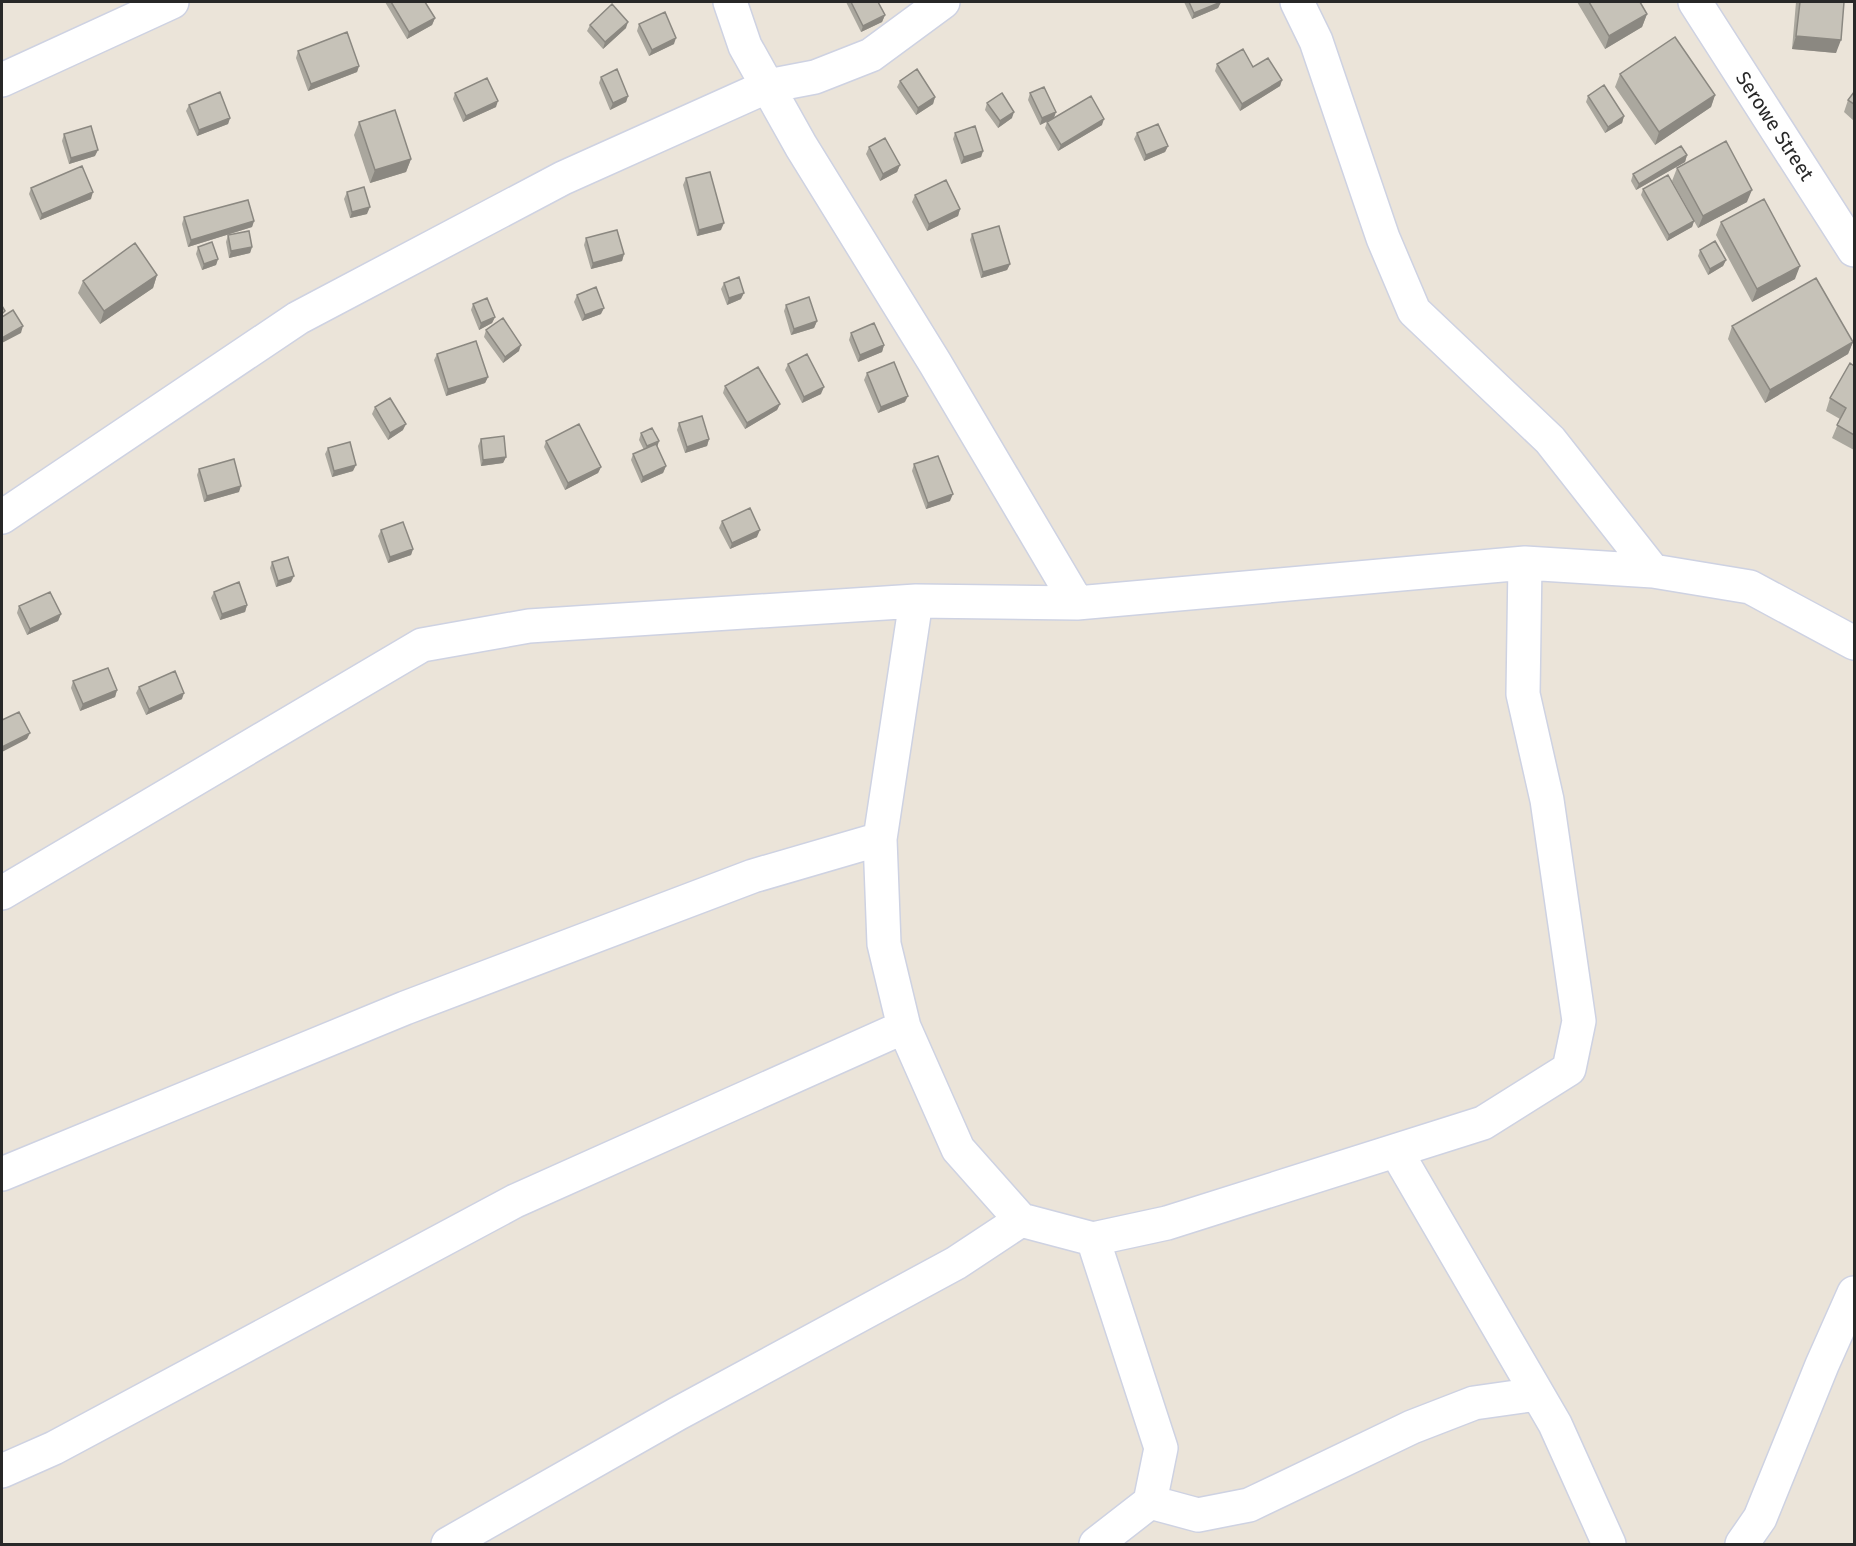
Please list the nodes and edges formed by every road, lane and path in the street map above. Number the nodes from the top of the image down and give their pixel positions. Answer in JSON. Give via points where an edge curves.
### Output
{"nodes":[{"id":1,"x":172,"y":2,"type":"edge"},
{"id":2,"x":730,"y":2,"type":"edge"},
{"id":3,"x":943,"y":2,"type":"edge"},
{"id":4,"x":1297,"y":2,"type":"edge"},
{"id":5,"x":1695,"y":2,"type":"edge"},
{"id":6,"x":2,"y":80,"type":"edge"},
{"id":7,"x":768,"y":86,"type":"junction"},
{"id":8,"x":1854,"y":250,"type":"edge"},
{"id":9,"x":2,"y":518,"type":"edge"},
{"id":10,"x":1525,"y":563,"type":"junction"},
{"id":11,"x":1653,"y":571,"type":"junction"},
{"id":12,"x":916,"y":601,"type":"junction"},
{"id":13,"x":1077,"y":603,"type":"junction"},
{"id":14,"x":1854,"y":643,"type":"edge"},
{"id":15,"x":880,"y":839,"type":"junction"},
{"id":16,"x":2,"y":893,"type":"edge"},
{"id":17,"x":904,"y":1027,"type":"junction"},
{"id":18,"x":1396,"y":1151,"type":"junction"},
{"id":19,"x":2,"y":1174,"type":"edge"},
{"id":20,"x":1021,"y":1220,"type":"junction"},
{"id":21,"x":1093,"y":1239,"type":"junction"},
{"id":22,"x":1853,"y":1300,"type":"edge"},
{"id":23,"x":1537,"y":1394,"type":"junction"},
{"id":24,"x":2,"y":1471,"type":"edge"},
{"id":25,"x":1150,"y":1502,"type":"junction"},
{"id":26,"x":448,"y":1545,"type":"edge"},
{"id":27,"x":1096,"y":1545,"type":"edge"},
{"id":28,"x":1609,"y":1545,"type":"edge"},
{"id":29,"x":1742,"y":1545,"type":"edge"}],
"edges":[{"from":1,"to":6,"type":"street"},
{"from":2,"to":7,"type":"street","via":[[745,46]]},
{"from":3,"to":7,"type":"street","via":[[871,55],[815,77]]},
{"from":4,"to":11,"type":"street","via":[[1316,41],[1383,238],[1414,311],[1550,440]]},
{"from":5,"to":8,"type":"street","name":"Serowe Street"},
{"from":7,"to":9,"type":"street","via":[[563,178],[298,318]]},
{"from":7,"to":13,"type":"street"},
{"from":10,"to":11,"type":"street"},
{"from":10,"to":13,"type":"street"},
{"from":10,"to":18,"type":"street","via":[[1523,694],[1547,800],[1579,1021],[1569,1069],[1483,1123]]},
{"from":11,"to":14,"type":"street","via":[[1750,587]]},
{"from":12,"to":13,"type":"street"},
{"from":12,"to":15,"type":"street"},
{"from":12,"to":16,"type":"street","via":[[529,626],[422,645]]},
{"from":15,"to":17,"type":"street","via":[[884,944]]},
{"from":15,"to":19,"type":"street","via":[[753,876],[405,1008]]},
{"from":17,"to":20,"type":"street","via":[[958,1149]]},
{"from":17,"to":24,"type":"street","via":[[515,1201],[54,1448]]},
{"from":18,"to":21,"type":"street","via":[[1167,1223]]},
{"from":18,"to":23,"type":"street"},
{"from":20,"to":21,"type":"street"},
{"from":20,"to":26,"type":"street","via":[[956,1263],[677,1414]]},
{"from":21,"to":25,"type":"street","via":[[1161,1448]]},
{"from":22,"to":29,"type":"street","via":[[1822,1365],[1760,1518]]},
{"from":23,"to":25,"type":"street","via":[[1473,1403],[1412,1427],[1249,1505],[1198,1515]]},
{"from":23,"to":28,"type":"street"},
{"from":25,"to":27,"type":"street"}]}
